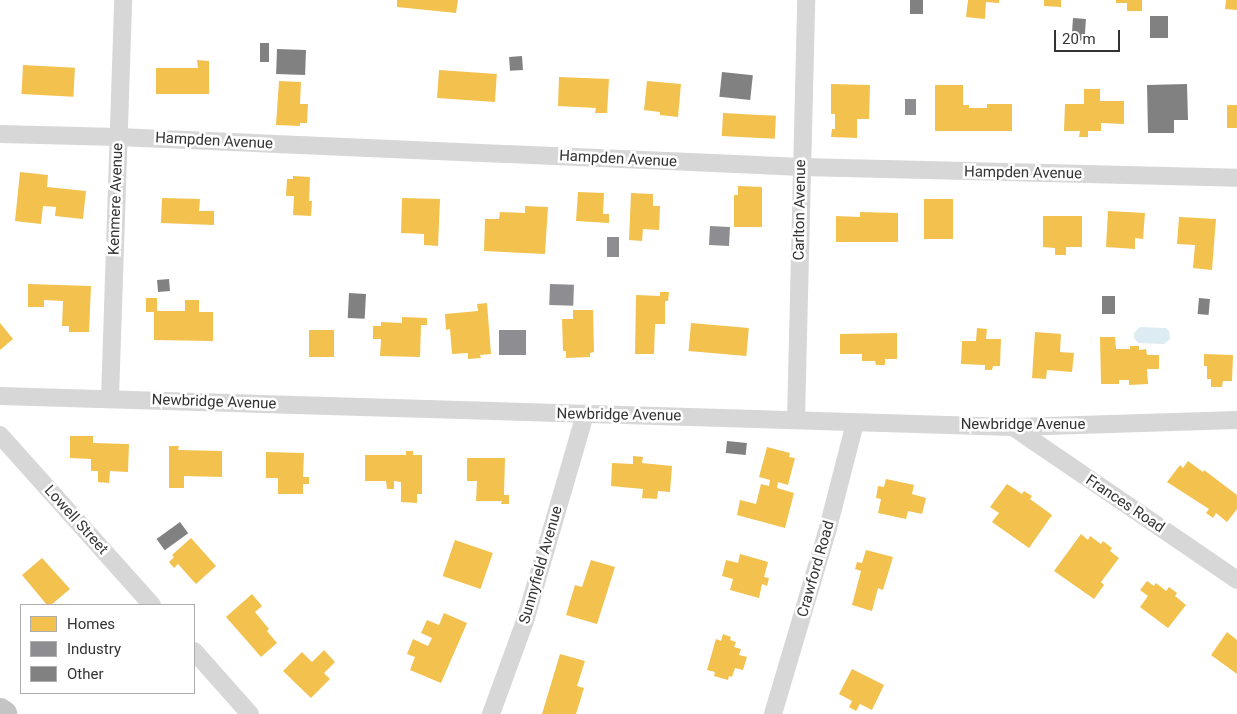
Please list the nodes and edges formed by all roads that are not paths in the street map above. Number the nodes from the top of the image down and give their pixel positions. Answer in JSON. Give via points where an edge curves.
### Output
{"nodes":[{"id":1,"x":122,"y":0,"type":"edge"},
{"id":2,"x":806,"y":0,"type":"edge"},
{"id":3,"x":0,"y":134,"type":"edge"},
{"id":4,"x":118,"y":137,"type":"junction"},
{"id":5,"x":802,"y":167,"type":"junction"},
{"id":6,"x":1237,"y":178,"type":"edge"},
{"id":7,"x":0,"y":396,"type":"edge"},
{"id":8,"x":110,"y":398,"type":"junction"},
{"id":9,"x":585,"y":414,"type":"junction"},
{"id":10,"x":796,"y":419,"type":"junction"},
{"id":11,"x":1237,"y":420,"type":"edge"},
{"id":12,"x":855,"y":423,"type":"junction"},
{"id":13,"x":1013,"y":427,"type":"junction"},
{"id":14,"x":0,"y":435,"type":"edge"},
{"id":15,"x":1237,"y":580,"type":"edge"},
{"id":16,"x":151,"y":604,"type":"edge"},
{"id":17,"x":195,"y":652,"type":"edge"},
{"id":18,"x":0,"y":712,"type":"edge"},
{"id":19,"x":778,"y":712,"type":"edge"},
{"id":20,"x":4,"y":714,"type":"edge"},
{"id":21,"x":250,"y":714,"type":"edge"},
{"id":22,"x":491,"y":714,"type":"edge"}],
"edges":[{"from":1,"to":4,"type":"street","name":"Kenmere Avenue"},
{"from":2,"to":5,"type":"street","name":"Carlton Avenue"},
{"from":3,"to":4,"type":"street","name":"Hampden Avenue"},
{"from":4,"to":5,"type":"street","name":"Hampden Avenue"},
{"from":4,"to":8,"type":"street","name":"Kenmere Avenue"},
{"from":5,"to":6,"type":"street","name":"Hampden Avenue"},
{"from":5,"to":10,"type":"street","name":"Carlton Avenue"},
{"from":7,"to":8,"type":"street","name":"Newbridge Avenue"},
{"from":8,"to":9,"type":"street","name":"Newbridge Avenue"},
{"from":9,"to":10,"type":"street","name":"Newbridge Avenue"},
{"from":9,"to":22,"type":"street","name":"Sunnyfield Avenue","via":[[525,621]]},
{"from":10,"to":12,"type":"street","name":"Newbridge Avenue"},
{"from":11,"to":13,"type":"street","name":"Newbridge Avenue"},
{"from":12,"to":13,"type":"street","name":"Newbridge Avenue"},
{"from":12,"to":19,"type":"street","name":"Crawford Road"},
{"from":13,"to":15,"type":"street","name":"Frances Road"},
{"from":14,"to":16,"type":"street","name":"Lowell Street"},
{"from":17,"to":21,"type":"street"},
{"from":18,"to":20,"type":"highway"}]}
